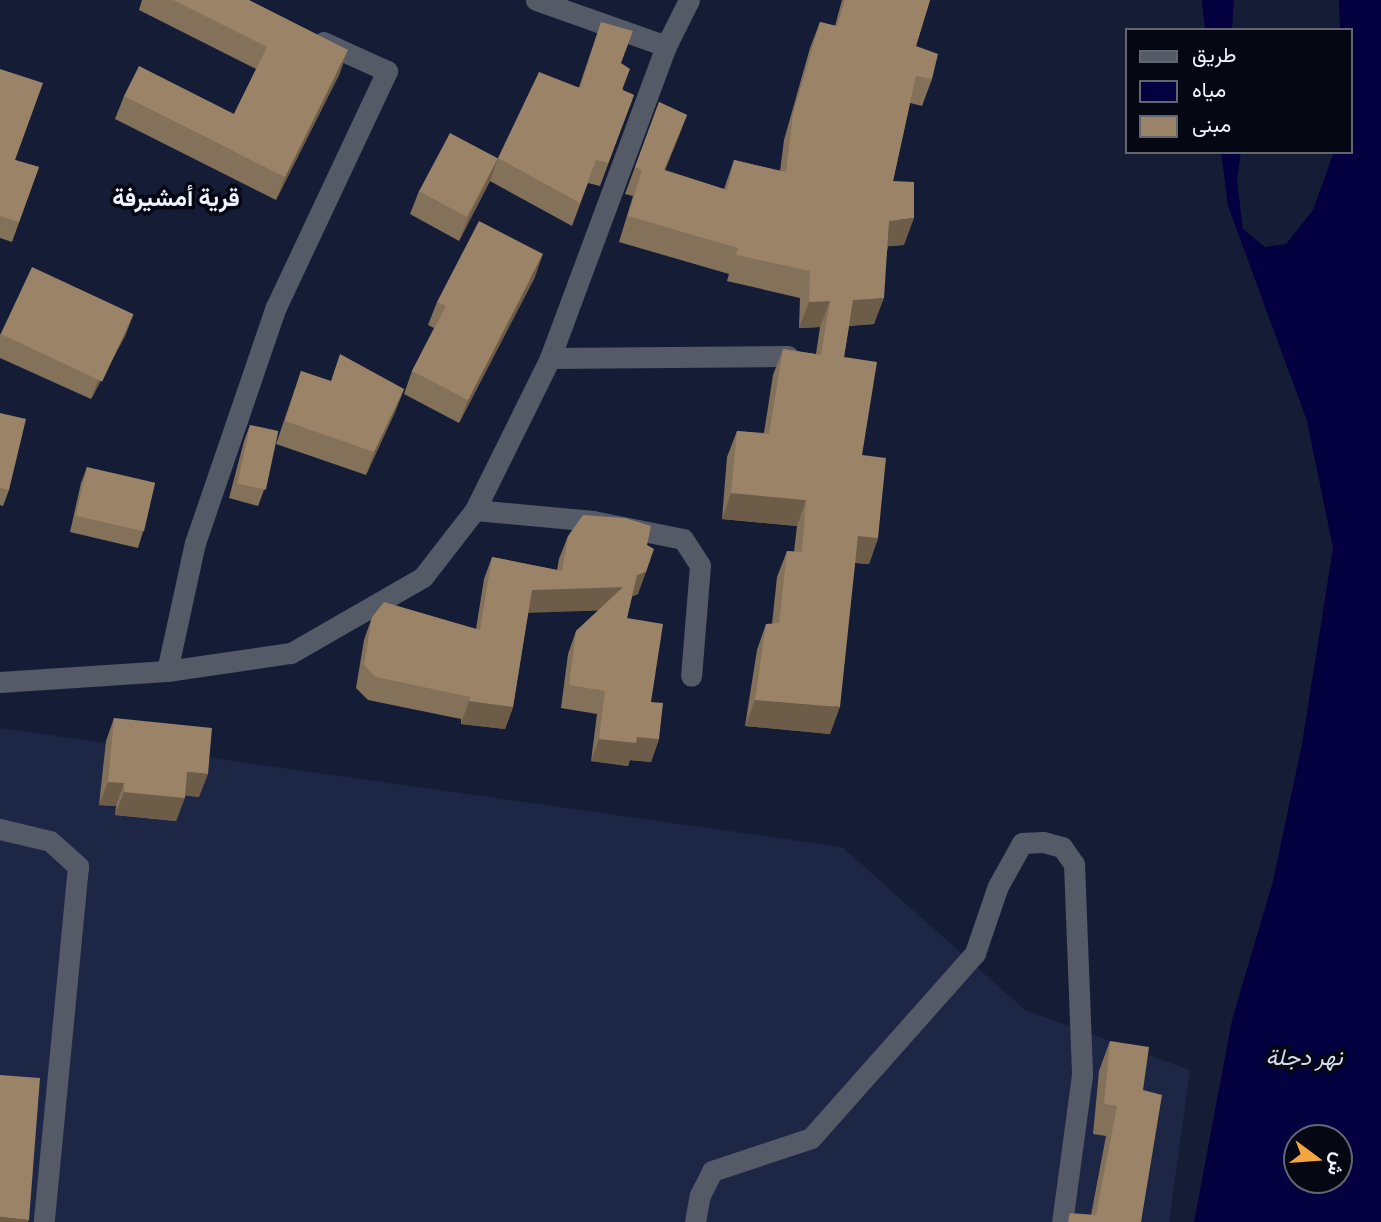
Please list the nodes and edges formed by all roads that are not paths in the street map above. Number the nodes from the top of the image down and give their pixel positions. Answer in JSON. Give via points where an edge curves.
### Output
{"nodes":[{"id":1,"x":536,"y":0,"type":"edge"},
{"id":2,"x":689,"y":0,"type":"edge"},
{"id":3,"x":304,"y":33,"type":"edge"},
{"id":4,"x":666,"y":46,"type":"junction"},
{"id":5,"x":788,"y":356,"type":"edge"},
{"id":6,"x":550,"y":358,"type":"junction"},
{"id":7,"x":474,"y":510,"type":"junction"},
{"id":8,"x":167,"y":671,"type":"junction"},
{"id":9,"x":691,"y":676,"type":"dead end"},
{"id":10,"x":0,"y":682,"type":"edge"},
{"id":11,"x":0,"y":829,"type":"edge"},
{"id":12,"x":44,"y":1222,"type":"edge"},
{"id":13,"x":695,"y":1222,"type":"edge"},
{"id":14,"x":1062,"y":1222,"type":"edge"}],
"edges":[{"from":1,"to":4,"type":"street"},
{"from":2,"to":4,"type":"street"},
{"from":3,"to":8,"type":"street","via":[[387,71],[276,307],[195,543]]},
{"from":4,"to":6,"type":"street"},
{"from":5,"to":6,"type":"street"},
{"from":6,"to":7,"type":"street"},
{"from":7,"to":8,"type":"street","via":[[424,577],[291,653]]},
{"from":7,"to":9,"type":"street","via":[[593,521],[683,539],[700,565]]},
{"from":8,"to":10,"type":"street"},
{"from":11,"to":12,"type":"street","via":[[50,841],[78,866]]},
{"from":13,"to":14,"type":"street","via":[[700,1195],[712,1171],[811,1138],[975,953],[998,886],[1022,843],[1043,842],[1062,847],[1074,864],[1082,1075]]}]}
